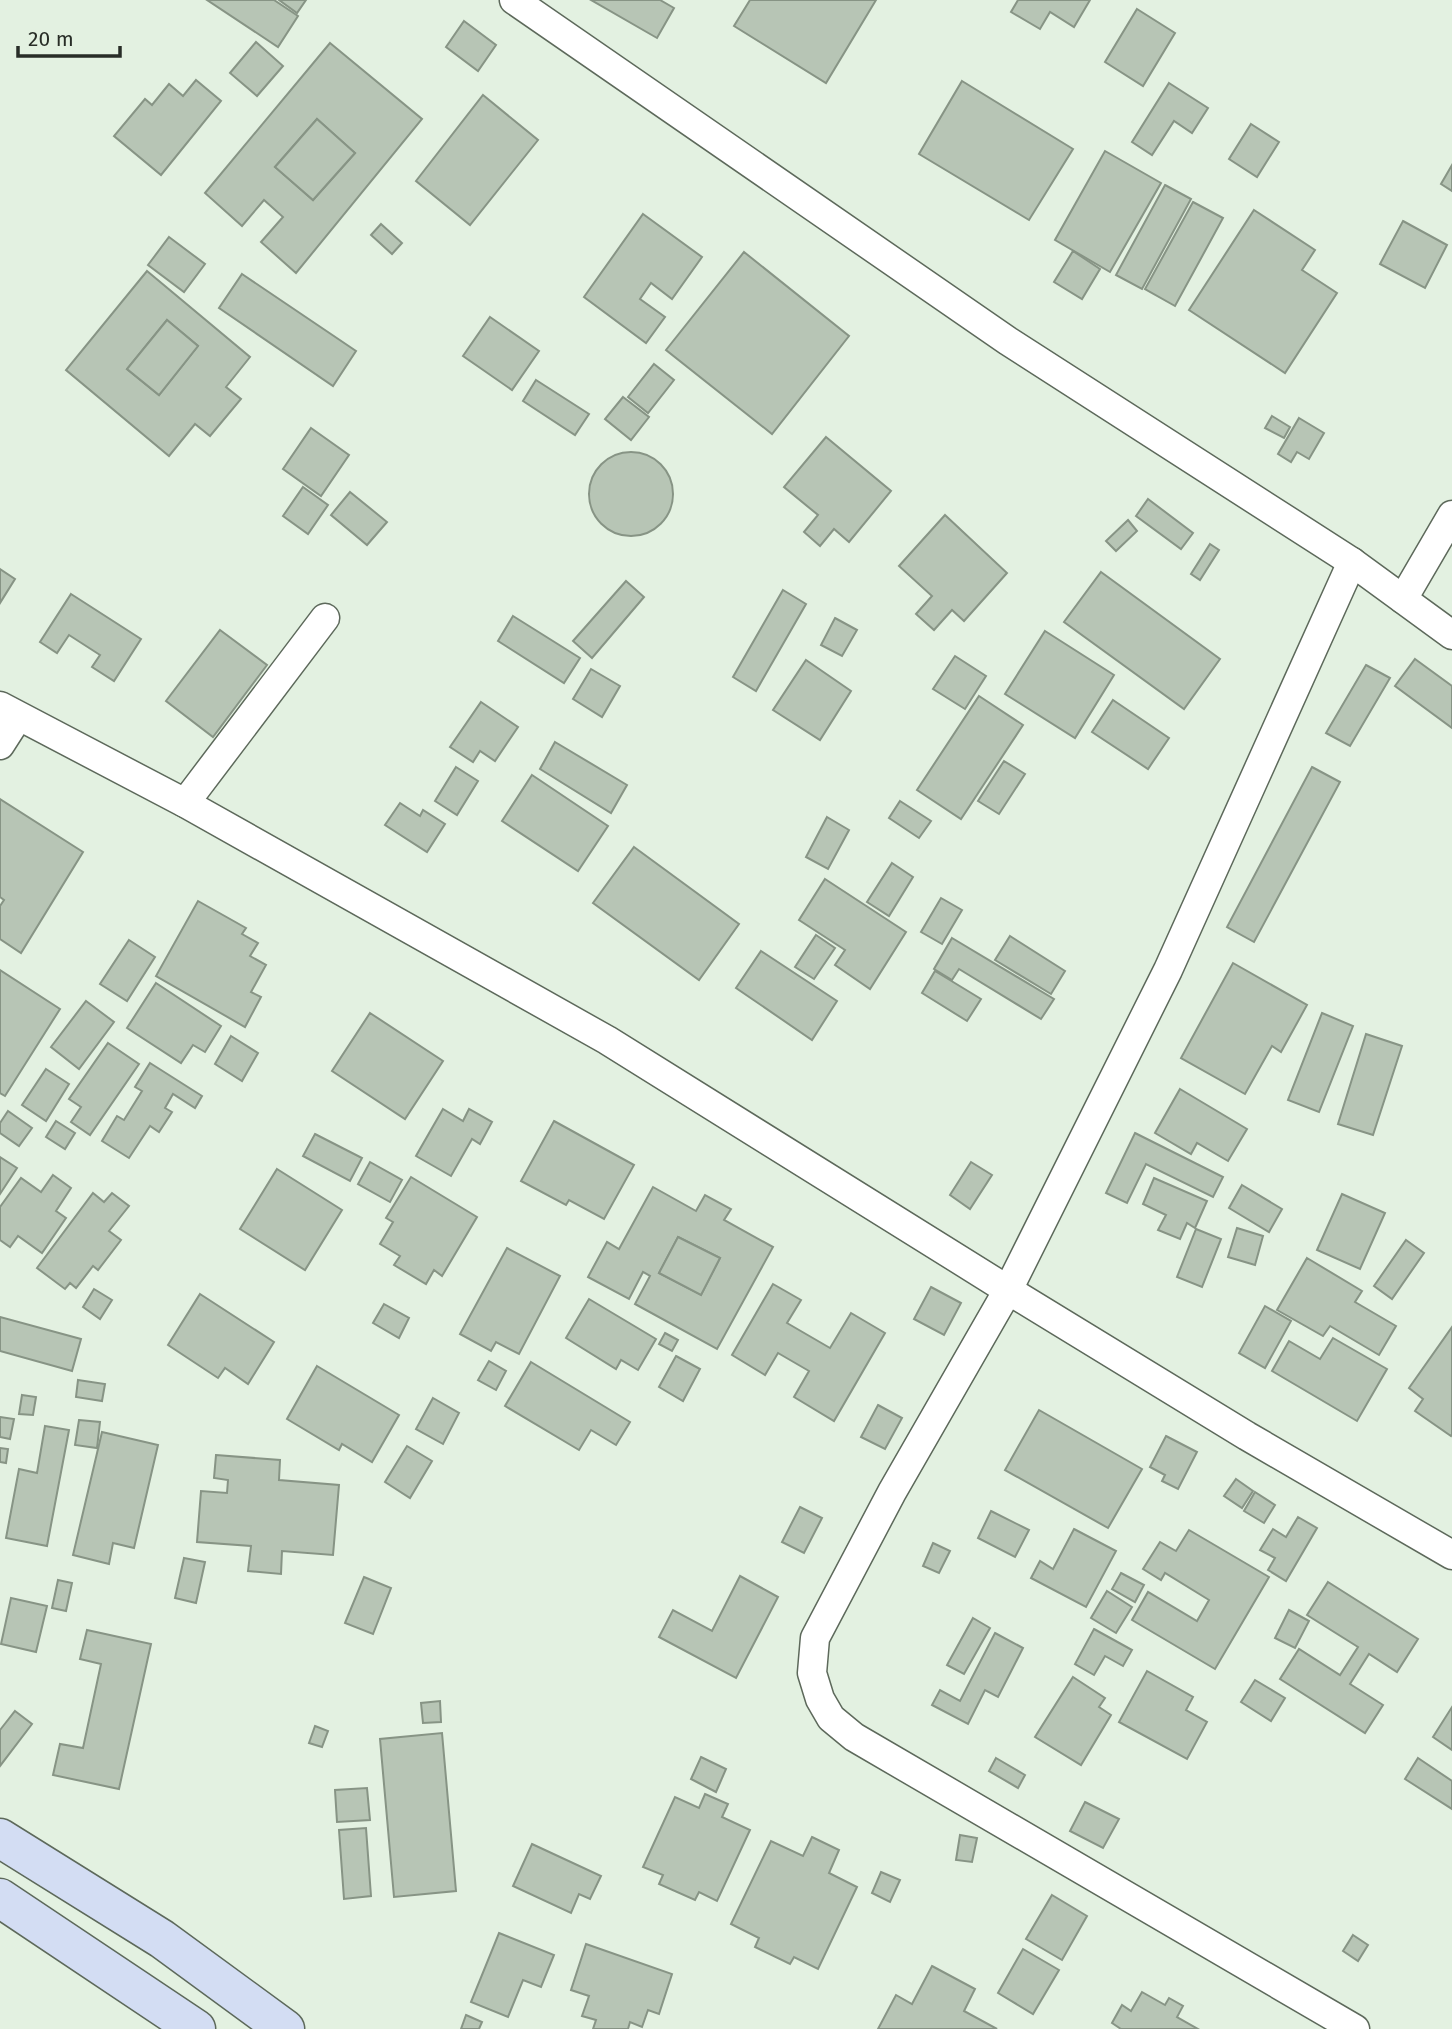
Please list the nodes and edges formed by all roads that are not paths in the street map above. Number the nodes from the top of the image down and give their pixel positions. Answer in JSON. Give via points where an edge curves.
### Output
{"nodes":[{"id":1,"x":514,"y":0,"type":"edge"},
{"id":2,"x":1452,"y":515,"type":"edge"},
{"id":3,"x":1352,"y":562,"type":"junction"},
{"id":4,"x":1403,"y":599,"type":"junction"},
{"id":5,"x":325,"y":618,"type":"dead end"},
{"id":6,"x":1452,"y":635,"type":"edge"},
{"id":7,"x":9,"y":712,"type":"edge"},
{"id":8,"x":0,"y":745,"type":"edge"},
{"id":9,"x":185,"y":803,"type":"junction"},
{"id":10,"x":1008,"y":1290,"type":"junction"},
{"id":11,"x":1452,"y":1555,"type":"edge"},
{"id":12,"x":0,"y":1838,"type":"edge"},
{"id":13,"x":0,"y":1898,"type":"edge"},
{"id":14,"x":196,"y":2029,"type":"edge"},
{"id":15,"x":285,"y":2029,"type":"edge"},
{"id":16,"x":1354,"y":2029,"type":"edge"}],
"edges":[{"from":1,"to":3,"type":"street","via":[[1008,341]]},
{"from":2,"to":4,"type":"street"},
{"from":3,"to":4,"type":"street"},
{"from":3,"to":10,"type":"street","via":[[1168,970]]},
{"from":4,"to":6,"type":"street"},
{"from":5,"to":9,"type":"street"},
{"from":7,"to":8,"type":"street"},
{"from":7,"to":9,"type":"street"},
{"from":9,"to":10,"type":"street","via":[[607,1040]]},
{"from":10,"to":11,"type":"street"},
{"from":10,"to":16,"type":"street","via":[[815,1638],[812,1673],[820,1699],[831,1718],[854,1737]]},
{"from":12,"to":15,"type":"main road","via":[[162,1939]]},
{"from":13,"to":14,"type":"main road"}]}
